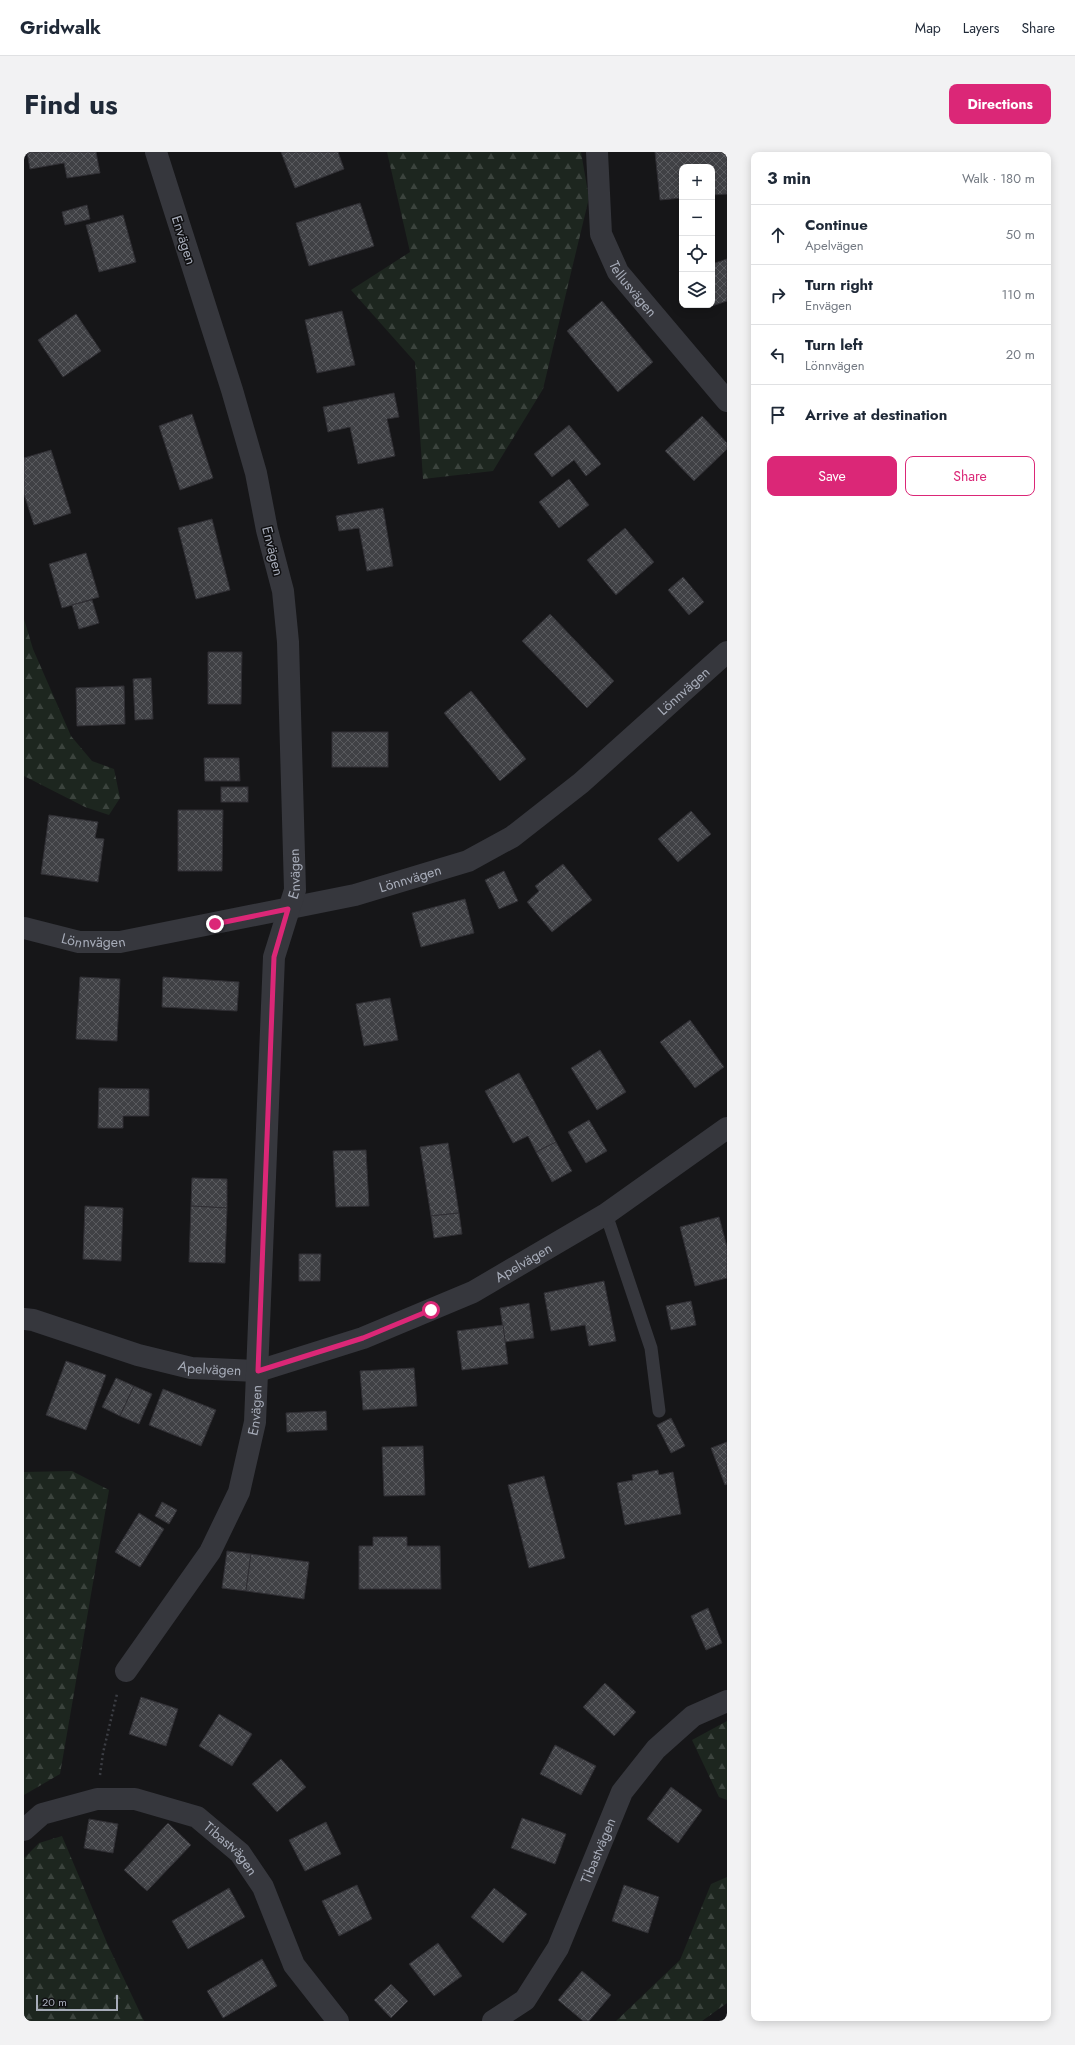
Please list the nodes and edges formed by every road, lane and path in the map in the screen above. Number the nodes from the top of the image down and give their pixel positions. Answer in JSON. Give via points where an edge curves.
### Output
{"nodes":[{"id":1,"x":156,"y":152,"type":"edge"},
{"id":2,"x":597,"y":152,"type":"edge"},
{"id":3,"x":727,"y":401,"type":"edge"},
{"id":4,"x":727,"y":652,"type":"edge"},
{"id":5,"x":288,"y":909,"type":"junction"},
{"id":6,"x":24,"y":928,"type":"edge"},
{"id":7,"x":727,"y":1128,"type":"edge"},
{"id":8,"x":606,"y":1214,"type":"junction"},
{"id":9,"x":24,"y":1319,"type":"edge"},
{"id":10,"x":258,"y":1371,"type":"junction"},
{"id":11,"x":659,"y":1411,"type":"dead end"},
{"id":12,"x":126,"y":1671,"type":"joint"},
{"id":13,"x":727,"y":1701,"type":"edge"},
{"id":14,"x":97,"y":1799,"type":"junction"},
{"id":15,"x":24,"y":1830,"type":"edge"},
{"id":16,"x":338,"y":2021,"type":"edge"},
{"id":17,"x":493,"y":2021,"type":"edge"}],
"edges":[{"from":1,"to":5,"type":"street","name":"Envägen","via":[[232,390],[256,473],[283,591],[288,642],[294,882]]},
{"from":2,"to":3,"type":"street","name":"Tellusvägen","via":[[601,234],[618,272]]},
{"from":4,"to":5,"type":"street","name":"Lönnvägen","via":[[581,783],[512,836],[468,862],[355,895]]},
{"from":5,"to":6,"type":"street","name":"Lönnvägen","via":[[120,942],[78,942]]},
{"from":5,"to":10,"type":"street","name":"Envägen","via":[[274,957]]},
{"from":7,"to":8,"type":"street","name":"Apelvägen"},
{"from":8,"to":10,"type":"street","name":"Apelvägen","via":[[473,1292],[363,1338]]},
{"from":8,"to":11,"type":"lane","via":[[651,1348]]},
{"from":9,"to":10,"type":"street","name":"Apelvägen","via":[[138,1355],[191,1368]]},
{"from":10,"to":12,"type":"street","name":"Envägen","via":[[255,1422],[238,1492],[210,1552]]},
{"from":12,"to":14,"type":"path","via":[[115,1698]]},
{"from":13,"to":17,"type":"street","name":"Tibastvägen","via":[[693,1716],[656,1749],[622,1792],[558,1948],[524,2000]]},
{"from":14,"to":15,"type":"street","name":"Tibastvägen","via":[[42,1814]]},
{"from":14,"to":16,"type":"street","name":"Tibastvägen","via":[[135,1799],[197,1817],[240,1853],[263,1886],[294,1965]]}]}
